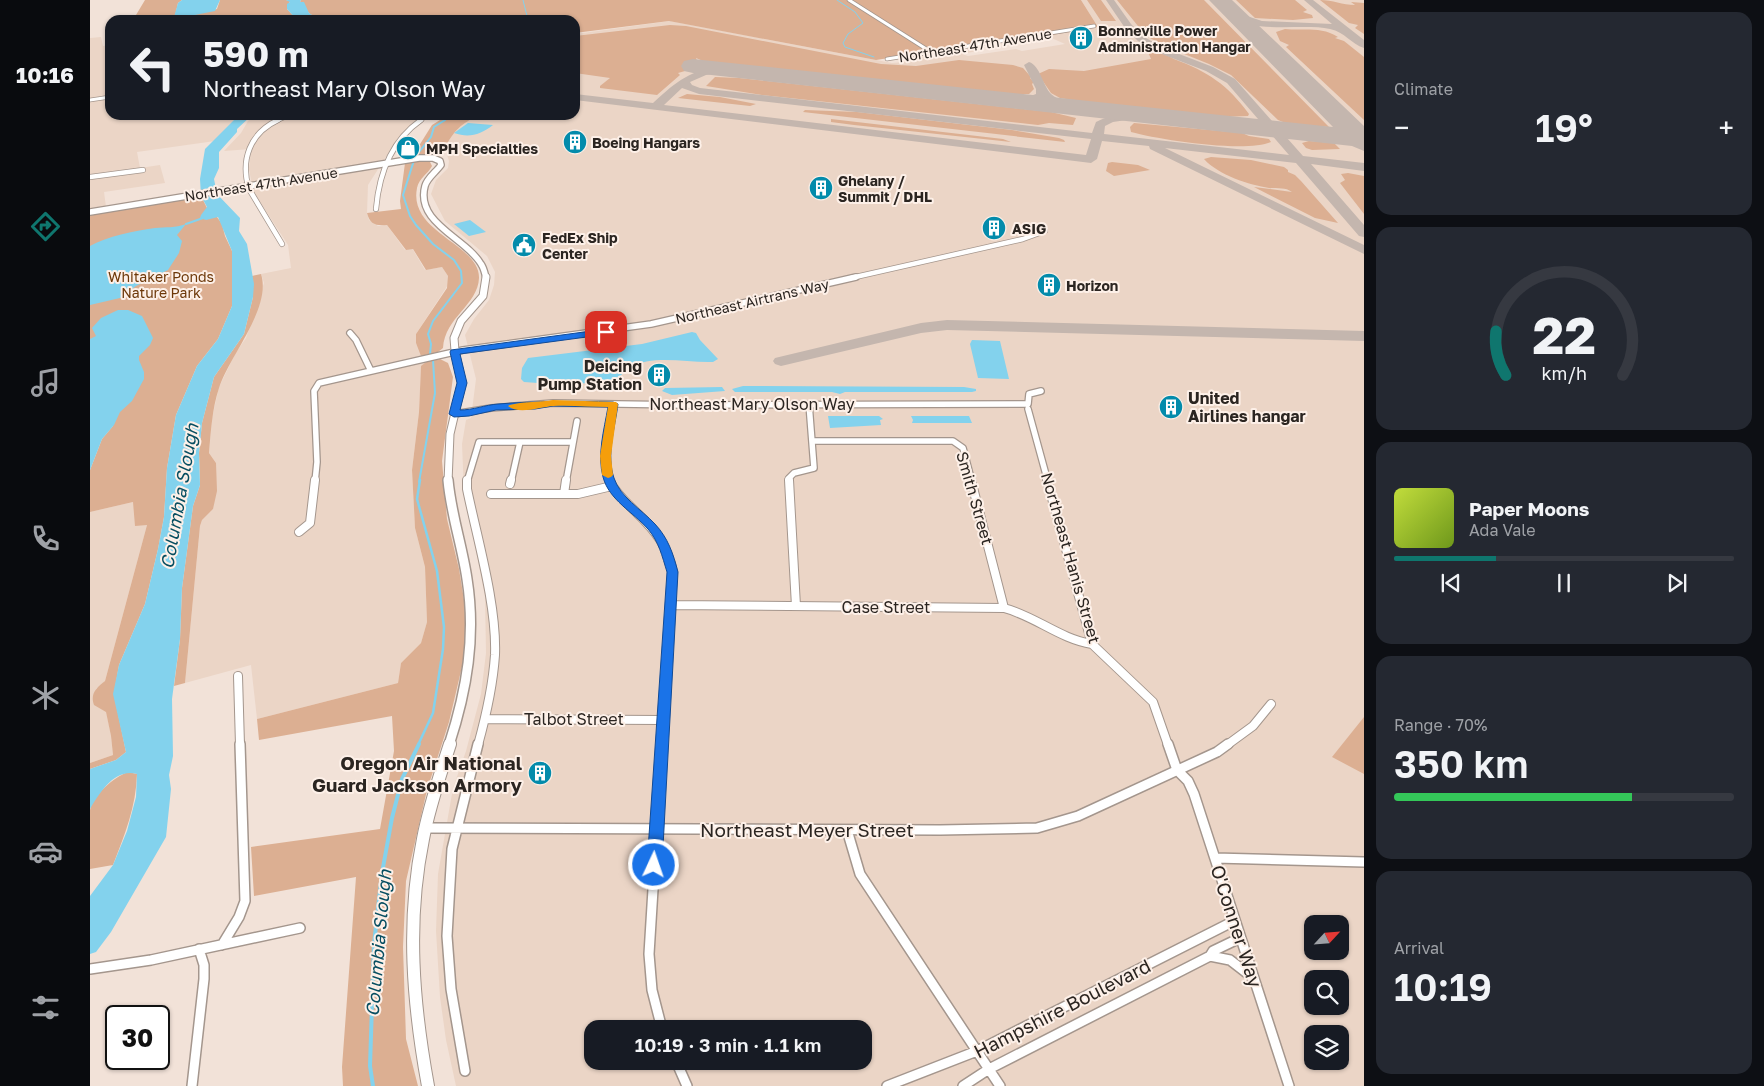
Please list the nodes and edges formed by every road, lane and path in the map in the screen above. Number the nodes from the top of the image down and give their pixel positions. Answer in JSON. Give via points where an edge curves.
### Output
{"nodes":[{"id":1,"x":849,"y":0,"type":"edge"},
{"id":2,"x":1094,"y":26,"type":"dead end"},
{"id":3,"x":931,"y":52,"type":"junction"},
{"id":4,"x":887,"y":59,"type":"dead end"},
{"id":5,"x":105,"y":98,"type":"edge"},
{"id":6,"x":90,"y":100,"type":"edge"},
{"id":7,"x":279,"y":120,"type":"edge"},
{"id":8,"x":421,"y":120,"type":"edge"},
{"id":9,"x":433,"y":158,"type":"joint"},
{"id":10,"x":385,"y":164,"type":"junction"},
{"id":11,"x":143,"y":170,"type":"dead end"},
{"id":12,"x":90,"y":177,"type":"edge"},
{"id":13,"x":247,"y":187,"type":"junction"},
{"id":14,"x":376,"y":210,"type":"dead end"},
{"id":15,"x":90,"y":212,"type":"edge"},
{"id":16,"x":1045,"y":230,"type":"dead end"},
{"id":17,"x":282,"y":244,"type":"dead end"},
{"id":18,"x":350,"y":333,"type":"dead end"},
{"id":19,"x":455,"y":352,"type":"junction"},
{"id":20,"x":371,"y":371,"type":"junction"},
{"id":21,"x":1041,"y":391,"type":"dead end"},
{"id":22,"x":613,"y":404,"type":"junction"},
{"id":23,"x":809,"y":404,"type":"junction"},
{"id":24,"x":1028,"y":408,"type":"dead end"},
{"id":25,"x":454,"y":414,"type":"junction"},
{"id":26,"x":577,"y":421,"type":"dead end"},
{"id":27,"x":813,"y":441,"type":"junction"},
{"id":28,"x":520,"y":442,"type":"junction"},
{"id":29,"x":573,"y":442,"type":"junction"},
{"id":30,"x":510,"y":484,"type":"dead end"},
{"id":31,"x":612,"y":486,"type":"junction"},
{"id":32,"x":491,"y":494,"type":"dead end"},
{"id":33,"x":564,"y":494,"type":"junction"},
{"id":34,"x":299,"y":532,"type":"dead end"},
{"id":35,"x":671,"y":606,"type":"junction"},
{"id":36,"x":796,"y":606,"type":"junction"},
{"id":37,"x":1004,"y":608,"type":"junction"},
{"id":38,"x":1092,"y":644,"type":"junction"},
{"id":39,"x":238,"y":676,"type":"dead end"},
{"id":40,"x":1271,"y":704,"type":"dead end"},
{"id":41,"x":484,"y":719,"type":"junction"},
{"id":42,"x":664,"y":720,"type":"junction"},
{"id":43,"x":1177,"y":770,"type":"junction"},
{"id":44,"x":425,"y":828,"type":"junction"},
{"id":45,"x":456,"y":828,"type":"junction"},
{"id":46,"x":657,"y":829,"type":"junction"},
{"id":47,"x":847,"y":830,"type":"junction"},
{"id":48,"x":1214,"y":858,"type":"junction"},
{"id":49,"x":1364,"y":862,"type":"edge"},
{"id":50,"x":1234,"y":920,"type":"junction"},
{"id":51,"x":300,"y":928,"type":"dead end"},
{"id":52,"x":1240,"y":938,"type":"junction"},
{"id":53,"x":222,"y":945,"type":"junction"},
{"id":54,"x":199,"y":949,"type":"junction"},
{"id":55,"x":1210,"y":956,"type":"junction"},
{"id":56,"x":90,"y":969,"type":"edge"},
{"id":57,"x":1254,"y":980,"type":"junction"},
{"id":58,"x":660,"y":1020,"type":"edge"},
{"id":59,"x":977,"y":1052,"type":"junction"},
{"id":60,"x":680,"y":1070,"type":"edge"},
{"id":61,"x":989,"y":1070,"type":"junction"},
{"id":62,"x":465,"y":1071,"type":"dead end"},
{"id":63,"x":192,"y":1086,"type":"edge"},
{"id":64,"x":428,"y":1086,"type":"edge"},
{"id":65,"x":687,"y":1086,"type":"edge"},
{"id":66,"x":887,"y":1086,"type":"edge"},
{"id":67,"x":963,"y":1086,"type":"edge"},
{"id":68,"x":1000,"y":1086,"type":"edge"},
{"id":69,"x":1288,"y":1086,"type":"edge"}],
"edges":[{"from":1,"to":3,"type":"street"},
{"from":2,"to":3,"type":"street","name":"Northeast 47th Avenue"},
{"from":3,"to":4,"type":"street","name":"Northeast 47th Avenue"},
{"from":5,"to":6,"type":"street"},
{"from":7,"to":13,"type":"street","via":[[270,124],[249,146]]},
{"from":8,"to":10,"type":"street","via":[[406,132]]},
{"from":9,"to":10,"type":"street","name":"Northeast 47th Avenue"},
{"from":9,"to":19,"type":"street","via":[[441,165],[425,185],[427,206],[441,227],[478,258],[486,276],[482,297],[456,330]]},
{"from":10,"to":13,"type":"street","name":"Northeast 47th Avenue"},
{"from":10,"to":14,"type":"street","via":[[378,186]]},
{"from":11,"to":12,"type":"street"},
{"from":13,"to":15,"type":"street","name":"Northeast 47th Avenue"},
{"from":13,"to":17,"type":"street"},
{"from":16,"to":19,"type":"street","name":"Northeast Airtrans Way","via":[[1004,244],[652,324]]},
{"from":18,"to":20,"type":"street"},
{"from":19,"to":20,"type":"street","name":"Northeast Airtrans Way"},
{"from":19,"to":25,"type":"street","via":[[462,383]]},
{"from":20,"to":34,"type":"street","name":"Northeast Airtrans Way","via":[[316,385],[316,474],[310,522]]},
{"from":21,"to":23,"type":"street","name":"Northeast Mary Olson Way","via":[[1030,394],[1028,404]]},
{"from":22,"to":23,"type":"street","name":"Northeast Mary Olson Way"},
{"from":22,"to":25,"type":"street","name":"Northeast Mary Olson Way","via":[[553,403]]},
{"from":22,"to":31,"type":"street","via":[[605,463]]},
{"from":23,"to":27,"type":"street"},
{"from":24,"to":38,"type":"street","name":"Northeast Hanis Street"},
{"from":25,"to":44,"type":"street","via":[[448,447],[449,491],[468,583],[471,646],[458,720]]},
{"from":26,"to":29,"type":"street"},
{"from":27,"to":36,"type":"street","via":[[814,468],[794,473],[789,478]]},
{"from":27,"to":37,"type":"street","name":"Smith Street","via":[[946,440],[963,448]]},
{"from":28,"to":29,"type":"street"},
{"from":28,"to":30,"type":"street"},
{"from":28,"to":41,"type":"street","via":[[479,442],[467,479],[491,604],[495,653]]},
{"from":29,"to":33,"type":"street"},
{"from":31,"to":33,"type":"street"},
{"from":31,"to":35,"type":"street","via":[[652,527],[666,547],[672,572]]},
{"from":32,"to":33,"type":"street"},
{"from":35,"to":36,"type":"street","name":"Case Street"},
{"from":35,"to":42,"type":"street"},
{"from":36,"to":37,"type":"street","name":"Case Street"},
{"from":37,"to":38,"type":"street","name":"Case Street","via":[[1030,615],[1078,641]]},
{"from":38,"to":43,"type":"street","name":"Northeast Hanis Street","via":[[1153,702]]},
{"from":39,"to":53,"type":"street","via":[[245,901]]},
{"from":40,"to":43,"type":"street","name":"Northeast Meyer Street","via":[[1253,726],[1233,742]]},
{"from":41,"to":42,"type":"street","name":"Talbot Street"},
{"from":41,"to":45,"type":"street"},
{"from":42,"to":46,"type":"street"},
{"from":43,"to":47,"type":"street","name":"Northeast Meyer Street","via":[[1078,816],[1037,828]]},
{"from":43,"to":48,"type":"street","name":"O'Conner Way","via":[[1188,781],[1194,794]]},
{"from":44,"to":45,"type":"street","name":"Northeast Meyer Street"},
{"from":44,"to":64,"type":"street","via":[[416,880],[412,938],[418,1027]]},
{"from":45,"to":46,"type":"street","name":"Northeast Meyer Street"},
{"from":45,"to":62,"type":"street","via":[[447,936]]},
{"from":46,"to":47,"type":"street","name":"Northeast Meyer Street"},
{"from":46,"to":58,"type":"street","via":[[649,954],[652,990]]},
{"from":47,"to":59,"type":"street","via":[[860,874]]},
{"from":48,"to":49,"type":"street"},
{"from":48,"to":50,"type":"street","name":"O'Conner Way"},
{"from":50,"to":52,"type":"street","name":"O'Conner Way"},
{"from":50,"to":59,"type":"street","name":"Hampshire Boulevard"},
{"from":51,"to":53,"type":"street"},
{"from":52,"to":55,"type":"street","name":"Hampshire Boulevard","via":[[1213,951]]},
{"from":52,"to":57,"type":"street","name":"O'Conner Way"},
{"from":53,"to":54,"type":"street"},
{"from":54,"to":56,"type":"street"},
{"from":54,"to":63,"type":"street","via":[[204,979]]},
{"from":55,"to":57,"type":"street","via":[[1230,960]]},
{"from":55,"to":61,"type":"street","name":"Hampshire Boulevard"},
{"from":57,"to":69,"type":"street","name":"O'Conner Way"},
{"from":59,"to":61,"type":"street"},
{"from":59,"to":66,"type":"street","name":"Hampshire Boulevard"},
{"from":60,"to":65,"type":"street"},
{"from":61,"to":67,"type":"street","name":"Hampshire Boulevard"},
{"from":61,"to":68,"type":"street"}]}
